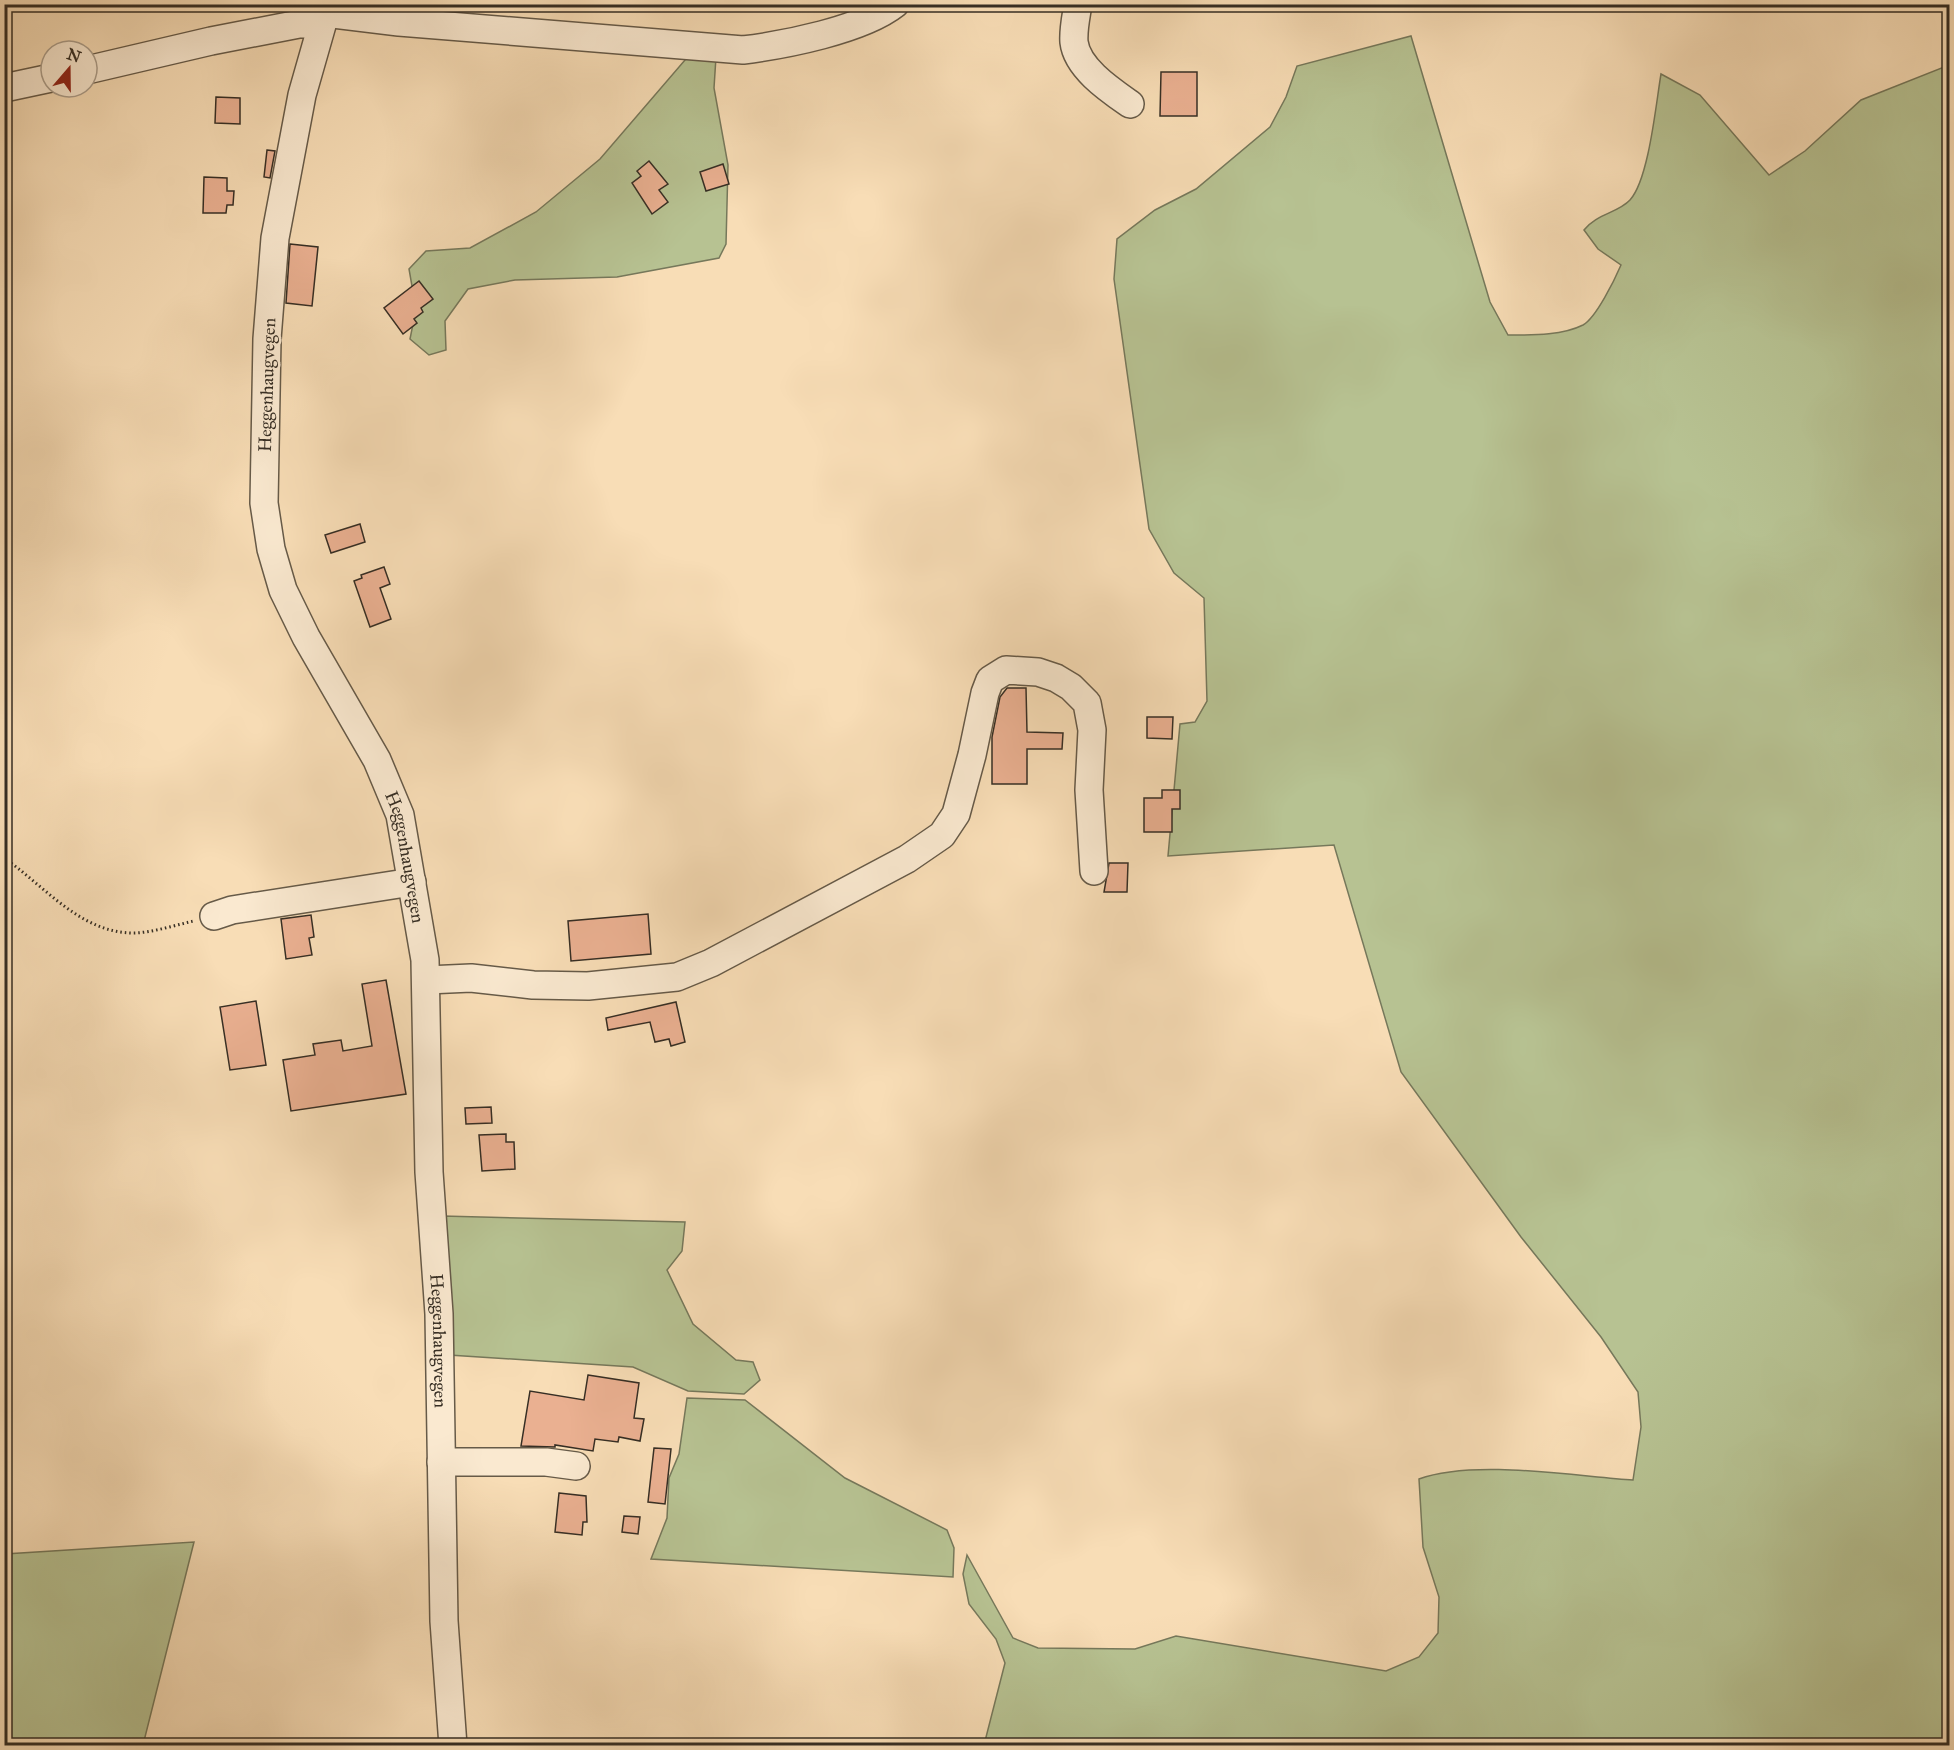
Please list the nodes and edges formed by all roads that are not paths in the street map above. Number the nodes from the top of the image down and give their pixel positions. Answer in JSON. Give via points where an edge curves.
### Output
{"nodes":[{"id":1,"x":895,"y":4,"type":"edge"},
{"id":2,"x":1078,"y":4,"type":"edge"},
{"id":3,"x":325,"y":14,"type":"edge"},
{"id":4,"x":99,"y":67,"type":"edge"},
{"id":5,"x":39,"y":81,"type":"edge"},
{"id":6,"x":4,"y":88,"type":"edge"},
{"id":7,"x":1130,"y":104,"type":"dead end"},
{"id":8,"x":1094,"y":871,"type":"dead end"},
{"id":9,"x":412,"y":882,"type":"junction"},
{"id":10,"x":214,"y":916,"type":"road end"},
{"id":11,"x":427,"y":980,"type":"junction"},
{"id":12,"x":441,"y":1462,"type":"junction"},
{"id":13,"x":576,"y":1466,"type":"dead end"},
{"id":14,"x":453,"y":1746,"type":"edge"}],
"edges":[{"from":1,"to":3,"type":"street","via":[[858,23],[782,45],[743,50]]},
{"from":2,"to":7,"type":"street","via":[[1074,30],[1077,53],[1097,78]]},
{"from":3,"to":4,"type":"street","via":[[299,24]]},
{"from":3,"to":9,"type":"street","name":"Heggenhaugvegen","via":[[302,94],[275,238],[264,428],[266,526],[283,590],[386,780],[404,831]]},
{"from":5,"to":6,"type":"street"},
{"from":8,"to":11,"type":"street","via":[[1089,790],[1092,730],[1087,703],[1056,678],[1025,670],[1006,670],[990,681],[985,693],[956,814],[942,835],[907,859],[711,963],[677,977],[588,986],[533,986],[471,978]]},
{"from":9,"to":10,"type":"street"},
{"from":9,"to":11,"type":"street","name":"Heggenhaugvegen"},
{"from":11,"to":12,"type":"street","name":"Heggenhaugvegen","via":[[428,1161],[439,1314]]},
{"from":12,"to":13,"type":"street","via":[[546,1462]]},
{"from":12,"to":14,"type":"street","name":"Heggenhaugvegen","via":[[444,1621]]}]}
